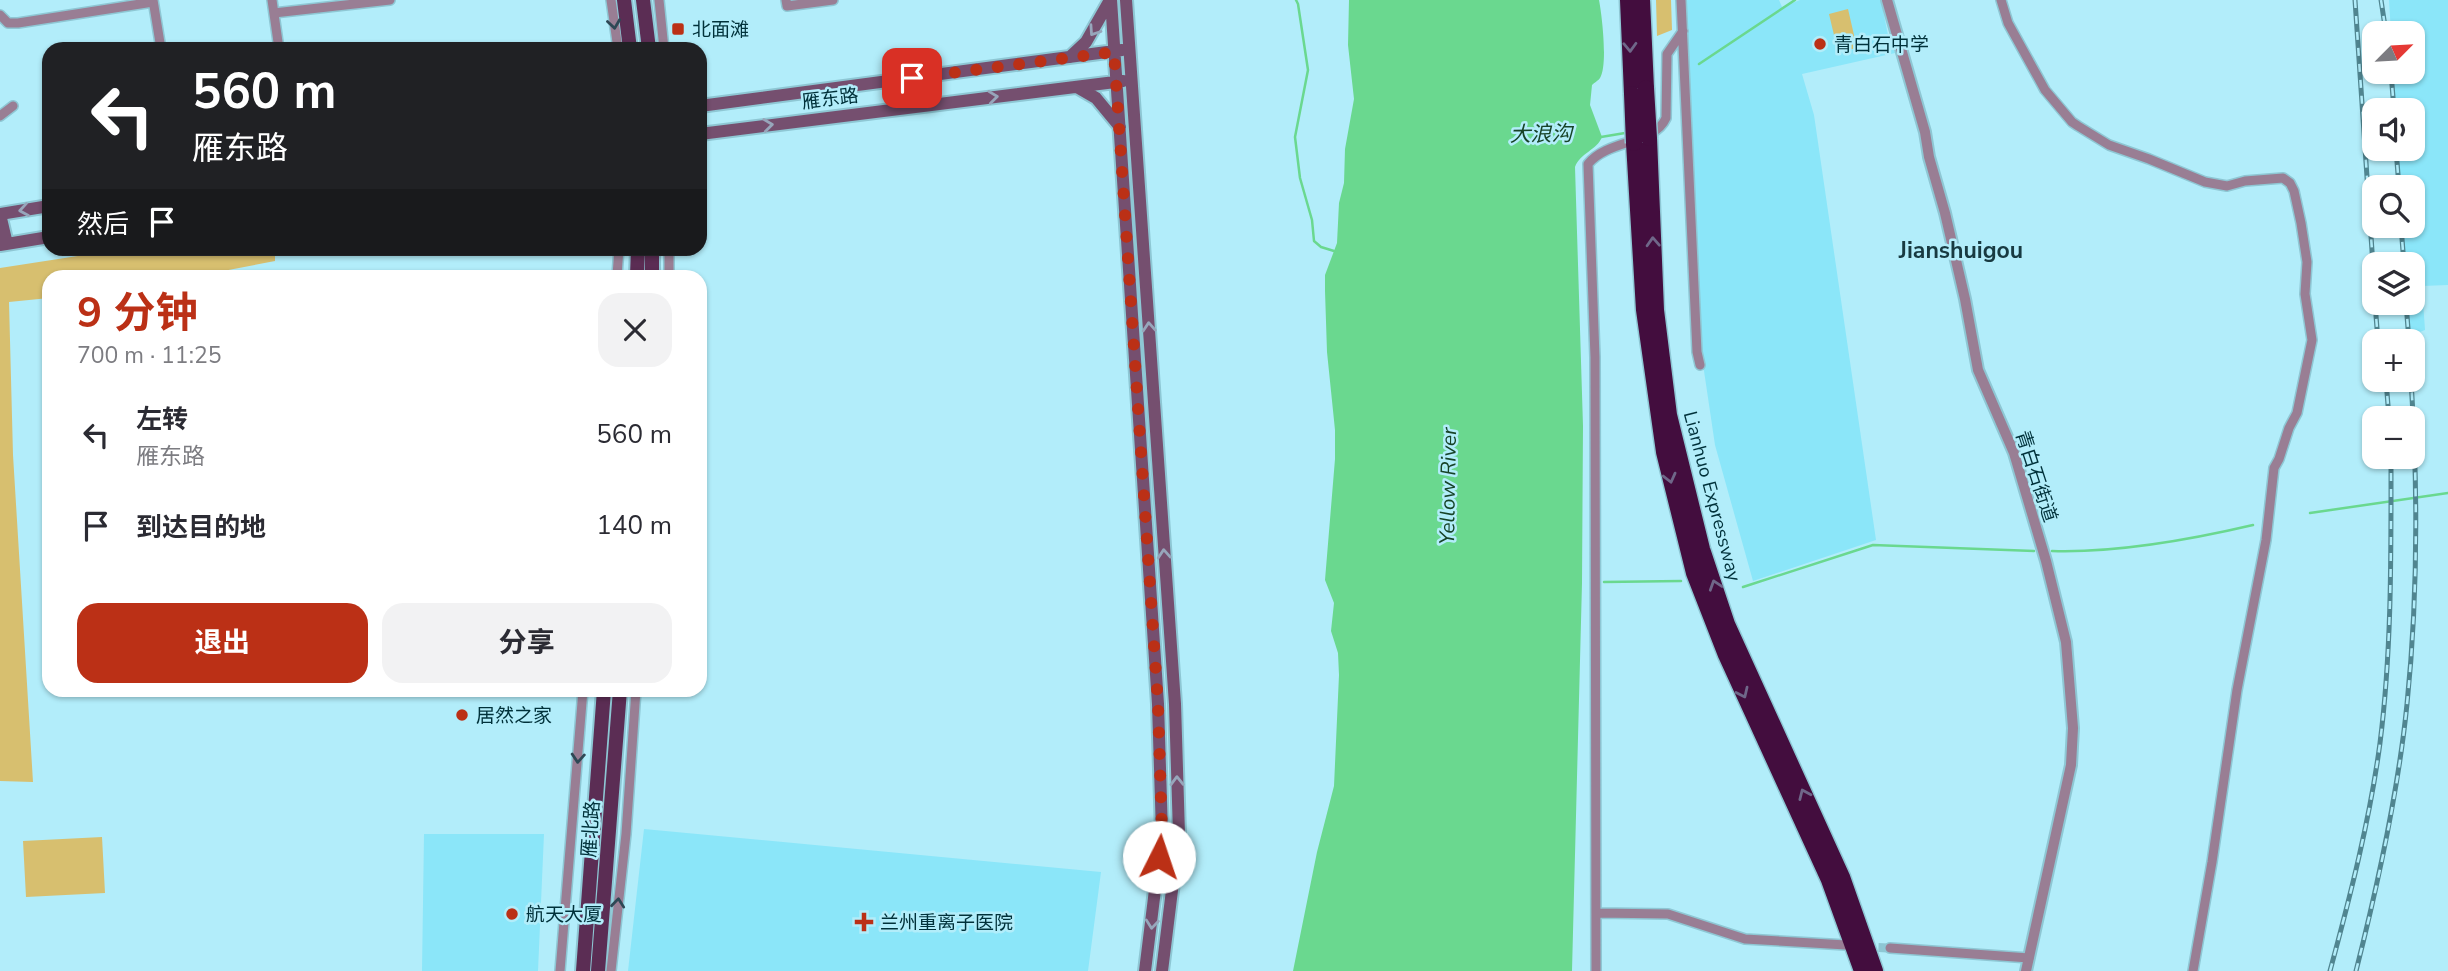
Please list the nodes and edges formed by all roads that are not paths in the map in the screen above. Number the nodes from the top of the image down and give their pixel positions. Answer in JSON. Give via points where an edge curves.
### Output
{"nodes":[{"id":1,"x":272,"y":0,"type":"edge"},
{"id":2,"x":390,"y":0,"type":"edge"},
{"id":3,"x":611,"y":0,"type":"edge"},
{"id":4,"x":624,"y":0,"type":"edge"},
{"id":5,"x":643,"y":0,"type":"edge"},
{"id":6,"x":659,"y":0,"type":"edge"},
{"id":7,"x":786,"y":0,"type":"edge"},
{"id":8,"x":833,"y":0,"type":"edge"},
{"id":9,"x":1111,"y":0,"type":"edge"},
{"id":10,"x":1126,"y":0,"type":"edge"},
{"id":11,"x":1628,"y":0,"type":"edge"},
{"id":12,"x":1642,"y":0,"type":"edge"},
{"id":13,"x":1681,"y":0,"type":"edge"},
{"id":14,"x":1887,"y":0,"type":"edge"},
{"id":15,"x":2001,"y":0,"type":"edge"},
{"id":16,"x":153,"y":1,"type":"edge"},
{"id":17,"x":274,"y":13,"type":"junction"},
{"id":18,"x":0,"y":15,"type":"edge"},
{"id":19,"x":1683,"y":31,"type":"junction"},
{"id":20,"x":160,"y":42,"type":"edge"},
{"id":21,"x":278,"y":42,"type":"edge"},
{"id":22,"x":617,"y":42,"type":"edge"},
{"id":23,"x":629,"y":42,"type":"edge"},
{"id":24,"x":648,"y":42,"type":"edge"},
{"id":25,"x":663,"y":42,"type":"edge"},
{"id":26,"x":1130,"y":49,"type":"junction"},
{"id":27,"x":1114,"y":52,"type":"junction"},
{"id":28,"x":1070,"y":57,"type":"junction"},
{"id":29,"x":1132,"y":80,"type":"junction"},
{"id":30,"x":1116,"y":82,"type":"junction"},
{"id":31,"x":1077,"y":87,"type":"junction"},
{"id":32,"x":1639,"y":91,"type":"junction"},
{"id":33,"x":707,"y":105,"type":"edge"},
{"id":34,"x":13,"y":106,"type":"dead end"},
{"id":35,"x":0,"y":116,"type":"edge"},
{"id":36,"x":1120,"y":127,"type":"junction"},
{"id":37,"x":707,"y":133,"type":"edge"},
{"id":38,"x":1641,"y":140,"type":"junction"},
{"id":39,"x":42,"y":207,"type":"edge"},
{"id":40,"x":0,"y":214,"type":"edge"},
{"id":41,"x":42,"y":238,"type":"edge"},
{"id":42,"x":3,"y":244,"type":"edge"},
{"id":43,"x":1700,"y":365,"type":"dead end"},
{"id":44,"x":1143,"y":491,"type":"junction"},
{"id":45,"x":1159,"y":493,"type":"junction"},
{"id":46,"x":582,"y":697,"type":"edge"},
{"id":47,"x":603,"y":697,"type":"edge"},
{"id":48,"x":619,"y":697,"type":"edge"},
{"id":49,"x":636,"y":697,"type":"edge"},
{"id":50,"x":1598,"y":913,"type":"junction"},
{"id":51,"x":1846,"y":946,"type":"dead end"},
{"id":52,"x":1890,"y":948,"type":"tunnel mouth"},
{"id":53,"x":2029,"y":958,"type":"junction"},
{"id":54,"x":560,"y":971,"type":"edge"},
{"id":55,"x":583,"y":971,"type":"edge"},
{"id":56,"x":598,"y":971,"type":"edge"},
{"id":57,"x":611,"y":971,"type":"edge"},
{"id":58,"x":1145,"y":971,"type":"edge"},
{"id":59,"x":1162,"y":971,"type":"edge"},
{"id":60,"x":1596,"y":971,"type":"edge"},
{"id":61,"x":1861,"y":971,"type":"edge"},
{"id":62,"x":1875,"y":971,"type":"edge"},
{"id":63,"x":2026,"y":971,"type":"edge"},
{"id":64,"x":2193,"y":971,"type":"edge"}],
"edges":[{"from":1,"to":17,"type":"street"},
{"from":2,"to":17,"type":"street"},
{"from":3,"to":22,"type":"street","one_way":true},
{"from":4,"to":23,"type":"main road"},
{"from":5,"to":24,"type":"main road"},
{"from":6,"to":25,"type":"street"},
{"from":7,"to":8,"type":"street","via":[[787,6]]},
{"from":9,"to":27,"type":"main road"},
{"from":9,"to":28,"type":"main road","one_way":true,"via":[[1086,42]]},
{"from":10,"to":26,"type":"main road"},
{"from":11,"to":32,"type":"highway","name":"Lianhuo Expressway","one_way":true},
{"from":12,"to":32,"type":"highway","name":"Lianhuo Expressway"},
{"from":13,"to":19,"type":"street"},
{"from":14,"to":53,"type":"street","name":"青白石街道","via":[[1945,213],[1978,370],[2014,453],[2066,642],[2073,728],[2071,765]]},
{"from":15,"to":64,"type":"street","via":[[2008,23],[2045,90],[2072,122],[2109,145],[2205,183],[2227,186],[2283,178],[2294,191],[2301,223],[2312,340],[2297,413],[2274,468],[2266,540],[2237,690]]},
{"from":16,"to":18,"type":"street","via":[[18,23],[8,23]]},
{"from":16,"to":20,"type":"street"},
{"from":17,"to":21,"type":"street"},
{"from":19,"to":43,"type":"street"},
{"from":19,"to":50,"type":"street","via":[[1667,54],[1663,125],[1657,132],[1594,156],[1588,164],[1595,357]]},
{"from":26,"to":27,"type":"main road","name":"雁东路"},
{"from":26,"to":29,"type":"main road"},
{"from":27,"to":28,"type":"main road","name":"雁东路"},
{"from":27,"to":30,"type":"main road"},
{"from":28,"to":33,"type":"main road","name":"雁东路"},
{"from":29,"to":30,"type":"main road","name":"雁东路"},
{"from":45,"to":29,"type":"main road","one_way":true},
{"from":30,"to":31,"type":"main road","name":"雁东路"},
{"from":30,"to":36,"type":"main road"},
{"from":31,"to":36,"type":"main road","via":[[1096,98]]},
{"from":37,"to":31,"type":"main road","name":"雁东路","one_way":true},
{"from":32,"to":38,"type":"highway","name":"Lianhuo Expressway","bridge":true},
{"from":34,"to":35,"type":"street"},
{"from":36,"to":44,"type":"main road"},
{"from":38,"to":61,"type":"highway","name":"Lianhuo Expressway","one_way":true,"via":[[1644,310],[1664,452],[1694,572],[1726,655],[1829,880]]},
{"from":62,"to":38,"type":"highway","name":"Lianhuo Expressway","one_way":true,"via":[[1842,877],[1727,624],[1702,549],[1669,415]]},
{"from":39,"to":40,"type":"main road","one_way":true},
{"from":40,"to":42,"type":"main road"},
{"from":41,"to":42,"type":"main road"},
{"from":44,"to":45,"type":"main road"},
{"from":44,"to":58,"type":"main road","one_way":true,"via":[[1162,833]]},
{"from":59,"to":45,"type":"main road","one_way":true,"via":[[1179,834],[1175,704]]},
{"from":46,"to":54,"type":"street","one_way":true},
{"from":47,"to":55,"type":"main road","name":"雁北路"},
{"from":48,"to":56,"type":"main road","name":"雁北路"},
{"from":57,"to":49,"type":"street","one_way":true},
{"from":50,"to":51,"type":"street","via":[[1668,914],[1745,939]]},
{"from":50,"to":60,"type":"street"},
{"from":52,"to":53,"type":"street"},
{"from":53,"to":63,"type":"street","name":"青白石街道"}]}
